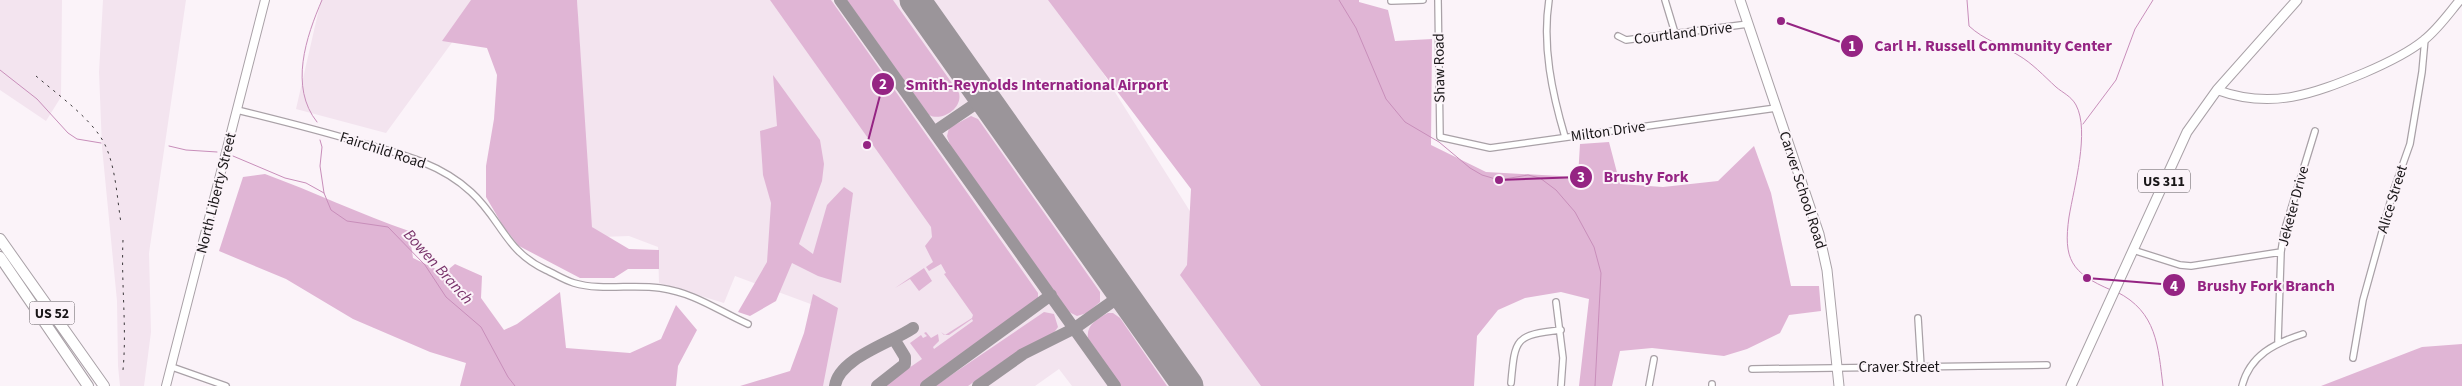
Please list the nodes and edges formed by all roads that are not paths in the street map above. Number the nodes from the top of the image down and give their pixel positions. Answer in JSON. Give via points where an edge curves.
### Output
{"nodes":[{"id":1,"x":265,"y":0,"type":"edge"},
{"id":2,"x":1423,"y":0,"type":"edge"},
{"id":3,"x":1438,"y":0,"type":"edge"},
{"id":4,"x":1549,"y":0,"type":"edge"},
{"id":5,"x":1665,"y":0,"type":"edge"},
{"id":6,"x":1740,"y":0,"type":"edge"},
{"id":7,"x":2297,"y":0,"type":"edge"},
{"id":8,"x":2460,"y":0,"type":"edge"},
{"id":9,"x":1391,"y":1,"type":"edge"},
{"id":10,"x":1748,"y":24,"type":"junction"},
{"id":11,"x":1675,"y":34,"type":"junction"},
{"id":12,"x":1618,"y":36,"type":"dead end"},
{"id":13,"x":2426,"y":39,"type":"junction"},
{"id":14,"x":2217,"y":90,"type":"junction"},
{"id":15,"x":1776,"y":108,"type":"junction"},
{"id":16,"x":237,"y":110,"type":"junction"},
{"id":17,"x":2315,"y":131,"type":"dead end"},
{"id":18,"x":1440,"y":137,"type":"joint"},
{"id":19,"x":1565,"y":137,"type":"junction"},
{"id":20,"x":0,"y":240,"type":"edge"},
{"id":21,"x":2133,"y":250,"type":"junction"},
{"id":22,"x":2281,"y":252,"type":"junction"},
{"id":23,"x":0,"y":257,"type":"edge"},
{"id":24,"x":1556,"y":302,"type":"dead end"},
{"id":25,"x":1918,"y":318,"type":"dead end"},
{"id":26,"x":748,"y":324,"type":"dead end"},
{"id":27,"x":1561,"y":330,"type":"junction"},
{"id":28,"x":2303,"y":334,"type":"dead end"},
{"id":29,"x":2278,"y":342,"type":"junction"},
{"id":30,"x":2353,"y":358,"type":"dead end"},
{"id":31,"x":1654,"y":359,"type":"dead end"},
{"id":32,"x":2047,"y":365,"type":"dead end"},
{"id":33,"x":172,"y":367,"type":"junction"},
{"id":34,"x":1838,"y":367,"type":"junction"},
{"id":35,"x":1921,"y":367,"type":"junction"},
{"id":36,"x":1752,"y":369,"type":"dead end"},
{"id":37,"x":1511,"y":383,"type":"dead end"},
{"id":38,"x":88,"y":386,"type":"edge"},
{"id":39,"x":104,"y":386,"type":"edge"},
{"id":40,"x":166,"y":386,"type":"edge"},
{"id":41,"x":226,"y":386,"type":"edge"},
{"id":42,"x":1561,"y":386,"type":"edge"},
{"id":43,"x":1650,"y":386,"type":"edge"},
{"id":44,"x":1839,"y":386,"type":"edge"},
{"id":45,"x":2071,"y":386,"type":"edge"},
{"id":46,"x":2242,"y":386,"type":"edge"}],
"edges":[{"from":1,"to":16,"type":"main road","name":"North Liberty Street"},
{"from":2,"to":9,"type":"street"},
{"from":3,"to":18,"type":"street","name":"Shaw Road"},
{"from":4,"to":19,"type":"street","via":[[1549,74]]},
{"from":5,"to":11,"type":"street"},
{"from":6,"to":10,"type":"main road","name":"Carver School Road"},
{"from":7,"to":14,"type":"main road","number":"US 311"},
{"from":8,"to":13,"type":"main road"},
{"from":10,"to":11,"type":"street","name":"Courtland Drive"},
{"from":10,"to":15,"type":"main road","name":"Carver School Road"},
{"from":11,"to":12,"type":"street","name":"Courtland Drive","via":[[1626,40]]},
{"from":13,"to":14,"type":"main road","via":[[2400,56],[2305,96],[2260,100]]},
{"from":13,"to":30,"type":"street","name":"Alice Street","via":[[2410,144],[2363,300]]},
{"from":14,"to":21,"type":"main road","number":"US 311","via":[[2187,132]]},
{"from":15,"to":19,"type":"street","name":"Milton Drive"},
{"from":15,"to":34,"type":"main road","name":"Carver School Road","via":[[1823,250]]},
{"from":16,"to":26,"type":"street","name":"Fairchild Road","via":[[410,156],[443,171],[472,192],[518,252],[574,283],[665,289],[711,304]]},
{"from":16,"to":33,"type":"main road","name":"North Liberty Street"},
{"from":17,"to":22,"type":"street","name":"Jeketer Drive","via":[[2287,220]]},
{"from":18,"to":19,"type":"street","name":"Milton Drive","via":[[1490,148]]},
{"from":20,"to":39,"type":"highway","number":"US 52"},
{"from":21,"to":22,"type":"street","via":[[2190,266]]},
{"from":21,"to":45,"type":"main road","number":"US 311"},
{"from":22,"to":29,"type":"street","name":"Jeketer Drive"},
{"from":23,"to":38,"type":"highway","number":"US 52"},
{"from":24,"to":27,"type":"street"},
{"from":25,"to":35,"type":"street"},
{"from":27,"to":37,"type":"street","via":[[1529,334],[1519,342],[1513,358]]},
{"from":27,"to":42,"type":"street"},
{"from":28,"to":29,"type":"street"},
{"from":29,"to":46,"type":"street","via":[[2254,362]]},
{"from":31,"to":43,"type":"street"},
{"from":32,"to":35,"type":"street","name":"Craver Street"},
{"from":33,"to":40,"type":"main road","name":"North Liberty Street"},
{"from":33,"to":41,"type":"street"},
{"from":34,"to":35,"type":"street","name":"Craver Street"},
{"from":34,"to":36,"type":"street","name":"Craver Street"},
{"from":34,"to":44,"type":"main road","name":"Carver School Road"}]}
